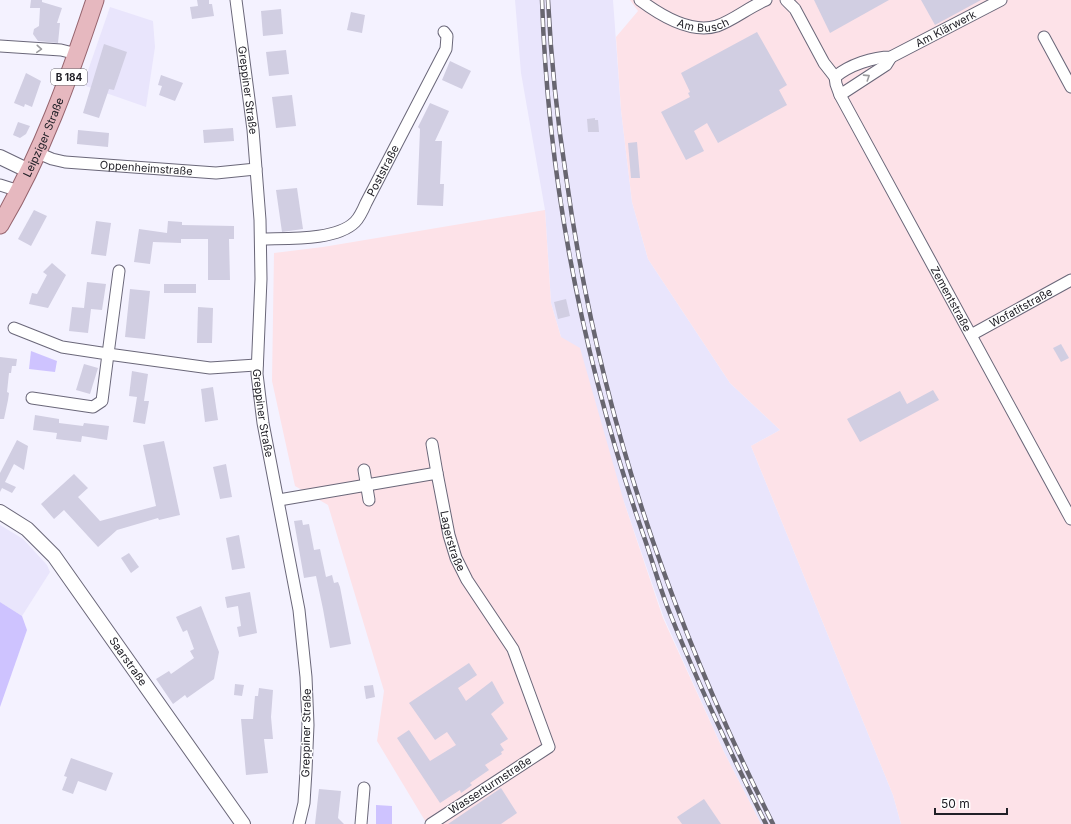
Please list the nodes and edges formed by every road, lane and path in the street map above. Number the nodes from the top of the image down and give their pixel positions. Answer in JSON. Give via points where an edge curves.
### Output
{"nodes":[{"id":1,"x":95,"y":0,"type":"edge"},
{"id":2,"x":236,"y":0,"type":"edge"},
{"id":3,"x":640,"y":0,"type":"edge"},
{"id":4,"x":766,"y":0,"type":"edge"},
{"id":5,"x":786,"y":0,"type":"edge"},
{"id":6,"x":1001,"y":0,"type":"edge"},
{"id":7,"x":444,"y":32,"type":"dead end"},
{"id":8,"x":1044,"y":37,"type":"dead end"},
{"id":9,"x":0,"y":46,"type":"edge"},
{"id":10,"x":77,"y":54,"type":"junction"},
{"id":11,"x":891,"y":57,"type":"junction"},
{"id":12,"x":835,"y":77,"type":"junction"},
{"id":13,"x":1071,"y":87,"type":"edge"},
{"id":14,"x":840,"y":95,"type":"junction"},
{"id":15,"x":38,"y":153,"type":"junction"},
{"id":16,"x":0,"y":158,"type":"edge"},
{"id":17,"x":256,"y":170,"type":"junction"},
{"id":18,"x":29,"y":171,"type":"junction"},
{"id":19,"x":0,"y":185,"type":"edge"},
{"id":20,"x":19,"y":191,"type":"junction"},
{"id":21,"x":0,"y":225,"type":"edge"},
{"id":22,"x":261,"y":239,"type":"junction"},
{"id":23,"x":119,"y":271,"type":"dead end"},
{"id":24,"x":1071,"y":280,"type":"edge"},
{"id":25,"x":14,"y":328,"type":"dead end"},
{"id":26,"x":971,"y":335,"type":"junction"},
{"id":27,"x":108,"y":354,"type":"junction"},
{"id":28,"x":256,"y":365,"type":"junction"},
{"id":29,"x":32,"y":398,"type":"dead end"},
{"id":30,"x":432,"y":444,"type":"dead end"},
{"id":31,"x":364,"y":470,"type":"dead end"},
{"id":32,"x":437,"y":473,"type":"junction"},
{"id":33,"x":367,"y":484,"type":"junction"},
{"id":34,"x":279,"y":500,"type":"junction"},
{"id":35,"x":369,"y":500,"type":"dead end"},
{"id":36,"x":0,"y":512,"type":"edge"},
{"id":37,"x":1071,"y":519,"type":"edge"},
{"id":38,"x":549,"y":747,"type":"joint"},
{"id":39,"x":364,"y":788,"type":"dead end"},
{"id":40,"x":243,"y":824,"type":"edge"},
{"id":41,"x":300,"y":824,"type":"edge"},
{"id":42,"x":361,"y":824,"type":"edge"},
{"id":43,"x":431,"y":824,"type":"edge"}],
"edges":[{"from":1,"to":10,"type":"main road","name":"Leipziger Straße","number":"B 184"},
{"from":2,"to":17,"type":"street","name":"Greppiner Straße"},
{"from":3,"to":4,"type":"street","name":"Am Busch","via":[[682,24],[703,28],[723,23]]},
{"from":5,"to":12,"type":"street","via":[[795,9],[824,63]]},
{"from":6,"to":11,"type":"street","name":"Am Klärwerk"},
{"from":7,"to":22,"type":"street","name":"Poststraße","via":[[448,41],[446,49],[354,223],[347,228],[308,238]]},
{"from":8,"to":13,"type":"street"},
{"from":9,"to":10,"type":"street","one_way":true,"via":[[63,50]]},
{"from":10,"to":15,"type":"main road","name":"Leipziger Straße","number":"B 184","via":[[56,113]]},
{"from":11,"to":12,"type":"street","name":"Am Klärwerk","via":[[880,57],[844,70]]},
{"from":14,"to":11,"type":"street","name":"Am Klärwerk","one_way":true,"via":[[886,65]]},
{"from":12,"to":14,"type":"street","name":"Zementstraße"},
{"from":14,"to":26,"type":"street","name":"Zementstraße"},
{"from":15,"to":17,"type":"street","name":"Oppenheimstraße","via":[[64,162],[216,173]]},
{"from":15,"to":18,"type":"main road","name":"Leipziger Straße","number":"B 184"},
{"from":16,"to":18,"type":"street"},
{"from":17,"to":22,"type":"street","name":"Greppiner Straße"},
{"from":18,"to":20,"type":"main road","name":"Leipziger Straße","number":"B 184"},
{"from":19,"to":20,"type":"street"},
{"from":20,"to":21,"type":"main road","name":"Leipziger Straße","number":"B 184"},
{"from":22,"to":28,"type":"street","name":"Greppiner Straße"},
{"from":23,"to":27,"type":"street"},
{"from":24,"to":26,"type":"street","name":"Wofatitstraße"},
{"from":25,"to":27,"type":"street","via":[[62,347]]},
{"from":26,"to":37,"type":"street","name":"Zementstraße"},
{"from":27,"to":28,"type":"street","via":[[210,368]]},
{"from":27,"to":29,"type":"street","via":[[102,401],[94,407]]},
{"from":28,"to":34,"type":"street","name":"Greppiner Straße","via":[[263,423]]},
{"from":30,"to":32,"type":"street","name":"Lagerstraße"},
{"from":31,"to":33,"type":"street"},
{"from":32,"to":33,"type":"street"},
{"from":32,"to":38,"type":"street","name":"Lagerstraße","via":[[456,558],[466,580],[513,649]]},
{"from":33,"to":34,"type":"street"},
{"from":33,"to":35,"type":"street"},
{"from":34,"to":41,"type":"street","name":"Greppiner Straße","via":[[299,610],[306,677],[308,726],[304,803]]},
{"from":36,"to":40,"type":"street","name":"Saarstraße","via":[[27,529],[54,556]]},
{"from":38,"to":43,"type":"street","name":"Wasserturmstraße"},
{"from":39,"to":42,"type":"street"}]}
